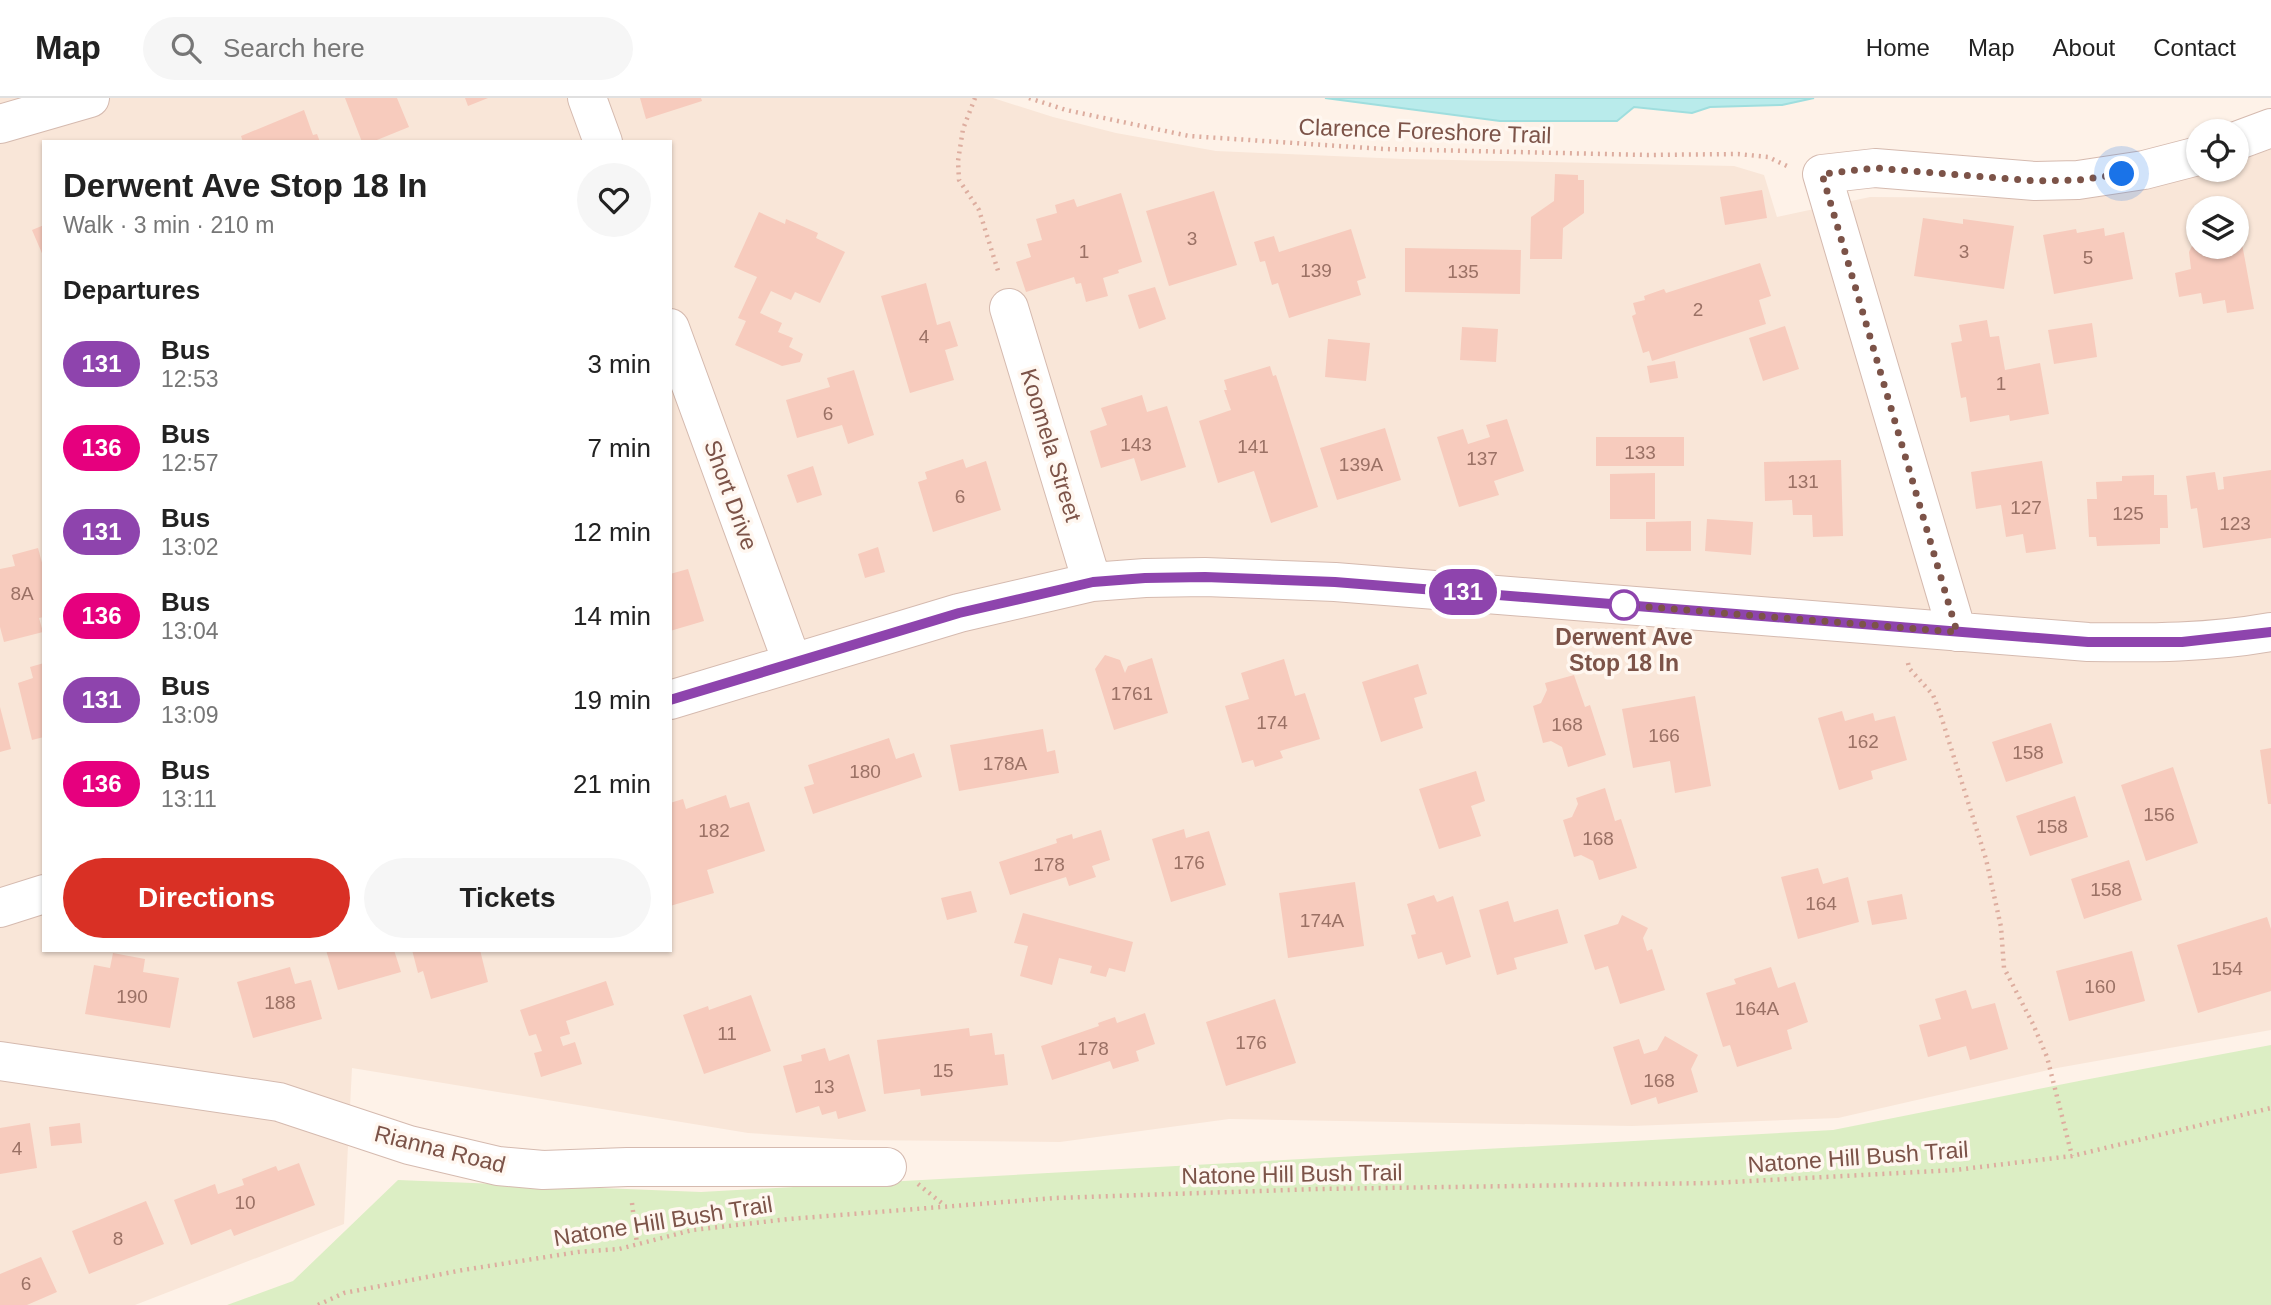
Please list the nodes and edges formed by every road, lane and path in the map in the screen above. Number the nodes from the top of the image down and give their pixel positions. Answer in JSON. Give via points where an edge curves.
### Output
{"nodes":[{"id":1,"x":90,"y":98,"type":"edge"},
{"id":2,"x":587,"y":98,"type":"edge"},
{"id":3,"x":975,"y":98,"type":"edge"},
{"id":4,"x":1029,"y":98,"type":"edge"},
{"id":5,"x":0,"y":124,"type":"edge"},
{"id":6,"x":2271,"y":128,"type":"edge"},
{"id":7,"x":2249,"y":136,"type":"edge"},
{"id":8,"x":602,"y":140,"type":"edge"},
{"id":9,"x":2186,"y":159,"type":"edge"},
{"id":10,"x":1822,"y":174,"type":"junction"},
{"id":11,"x":1009,"y":308,"type":"joint"},
{"id":12,"x":672,"y":333,"type":"edge"},
{"id":13,"x":1093,"y":582,"type":"junction"},
{"id":14,"x":1903,"y":627,"type":"junction"},
{"id":15,"x":1957,"y":632,"type":"junction"},
{"id":16,"x":2271,"y":632,"type":"edge"},
{"id":17,"x":792,"y":662,"type":"junction"},
{"id":18,"x":672,"y":699,"type":"edge"},
{"id":19,"x":42,"y":895,"type":"edge"},
{"id":20,"x":0,"y":908,"type":"edge"},
{"id":21,"x":0,"y":1061,"type":"edge"},
{"id":22,"x":2271,"y":1108,"type":"edge"},
{"id":23,"x":2072,"y":1156,"type":"junction"},
{"id":24,"x":887,"y":1167,"type":"dead end"},
{"id":25,"x":318,"y":1305,"type":"edge"}],
"edges":[{"from":1,"to":5,"type":"street"},
{"from":2,"to":8,"type":"street"},
{"from":3,"to":11,"type":"path","via":[[963,129],[958,180],[979,210]]},
{"from":4,"to":10,"type":"path","name":"Clarence Foreshore Trail","via":[[1189,136],[1384,149],[1738,154],[1768,157]]},
{"from":6,"to":7,"type":"street"},
{"from":9,"to":10,"type":"street","via":[[2078,180],[2035,181],[1875,168]]},
{"from":10,"to":15,"type":"street"},
{"from":11,"to":13,"type":"street","name":"Koomela Street"},
{"from":12,"to":17,"type":"street","name":"Short Drive"},
{"from":13,"to":14,"type":"street","via":[[1205,577],[1335,582]]},
{"from":13,"to":17,"type":"street","via":[[959,613]]},
{"from":14,"to":15,"type":"street"},
{"from":14,"to":23,"type":"path","via":[[1909,668],[1933,695],[1940,713],[1986,859],[2001,927],[2004,968],[2047,1057]]},
{"from":15,"to":16,"type":"street","via":[[2150,643]]},
{"from":17,"to":18,"type":"street"},
{"from":19,"to":20,"type":"street"},
{"from":21,"to":24,"type":"street","name":"Rianna Road","via":[[279,1102],[409,1145],[498,1166],[543,1170]]},
{"from":22,"to":23,"type":"path","name":"Natone Hill Bush Trail"},
{"from":23,"to":25,"type":"path","name":"Natone Hill Bush Trail","via":[[1955,1170],[1727,1183],[1318,1189],[1055,1198],[919,1208],[693,1230],[619,1249],[414,1279],[344,1293]]}]}
